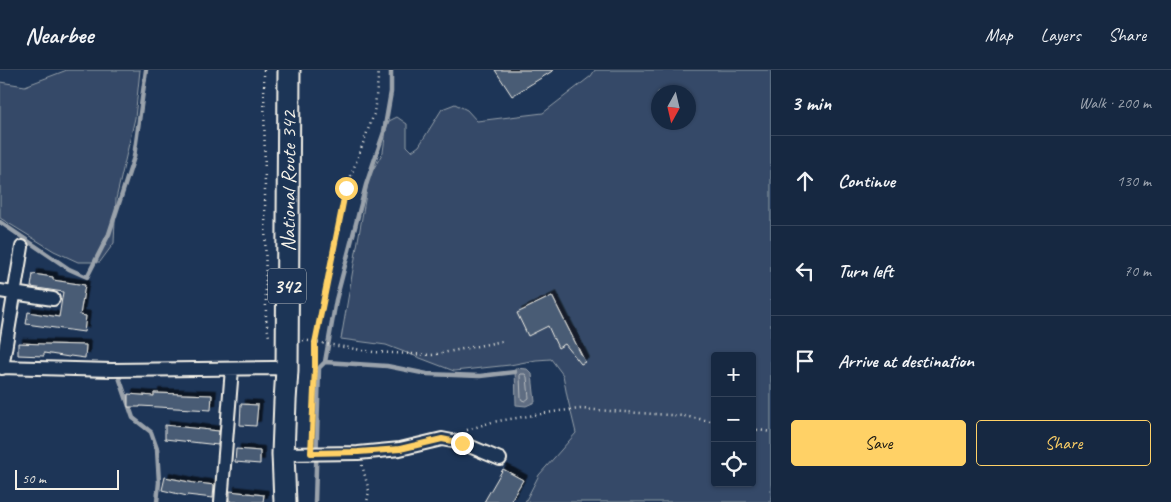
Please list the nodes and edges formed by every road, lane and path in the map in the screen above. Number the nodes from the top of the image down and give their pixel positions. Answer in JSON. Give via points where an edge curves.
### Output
{"nodes":[{"id":1,"x":264,"y":70,"type":"edge"},
{"id":2,"x":289,"y":70,"type":"edge"},
{"id":3,"x":379,"y":70,"type":"edge"},
{"id":4,"x":22,"y":247,"type":"dead end"},
{"id":5,"x":0,"y":291,"type":"edge"},
{"id":6,"x":14,"y":293,"type":"junction"},
{"id":7,"x":54,"y":299,"type":"dead end"},
{"id":8,"x":278,"y":338,"type":"junction"},
{"id":9,"x":503,"y":341,"type":"dead end"},
{"id":10,"x":315,"y":343,"type":"junction"},
{"id":11,"x":1,"y":367,"type":"edge"},
{"id":12,"x":232,"y":369,"type":"junction"},
{"id":13,"x":287,"y":370,"type":"junction"},
{"id":14,"x":711,"y":421,"type":"edge"},
{"id":15,"x":467,"y":430,"type":"dead end"},
{"id":16,"x":756,"y":430,"type":"edge"},
{"id":17,"x":771,"y":432,"type":"edge"},
{"id":18,"x":358,"y":452,"type":"junction"},
{"id":19,"x":311,"y":453,"type":"junction"},
{"id":20,"x":283,"y":454,"type":"junction"},
{"id":21,"x":500,"y":459,"type":"dead end"},
{"id":22,"x":221,"y":502,"type":"edge"},
{"id":23,"x":284,"y":502,"type":"edge"},
{"id":24,"x":367,"y":502,"type":"edge"}],
"edges":[{"from":1,"to":8,"type":"path","via":[[266,320]]},
{"from":2,"to":8,"type":"highway","name":"National Route 342","number":"342"},
{"from":3,"to":10,"type":"path","via":[[374,114],[346,188]]},
{"from":4,"to":6,"type":"street"},
{"from":5,"to":6,"type":"street"},
{"from":6,"to":7,"type":"street"},
{"from":6,"to":11,"type":"street"},
{"from":8,"to":10,"type":"path"},
{"from":8,"to":13,"type":"highway","name":"National Route 342","number":"342"},
{"from":9,"to":10,"type":"path","via":[[432,355],[373,352]]},
{"from":10,"to":19,"type":"path"},
{"from":11,"to":12,"type":"street"},
{"from":12,"to":13,"type":"street"},
{"from":12,"to":22,"type":"street"},
{"from":13,"to":20,"type":"highway","name":"National Route 342","number":"342"},
{"from":14,"to":15,"type":"path","via":[[684,416],[582,409],[492,422]]},
{"from":16,"to":17,"type":"path"},
{"from":18,"to":19,"type":"street"},
{"from":18,"to":21,"type":"street","via":[[400,449],[442,439],[462,443]]},
{"from":18,"to":24,"type":"path","via":[[370,491]]},
{"from":19,"to":20,"type":"street"},
{"from":20,"to":23,"type":"highway","name":"National Route 342","number":"342"}]}
